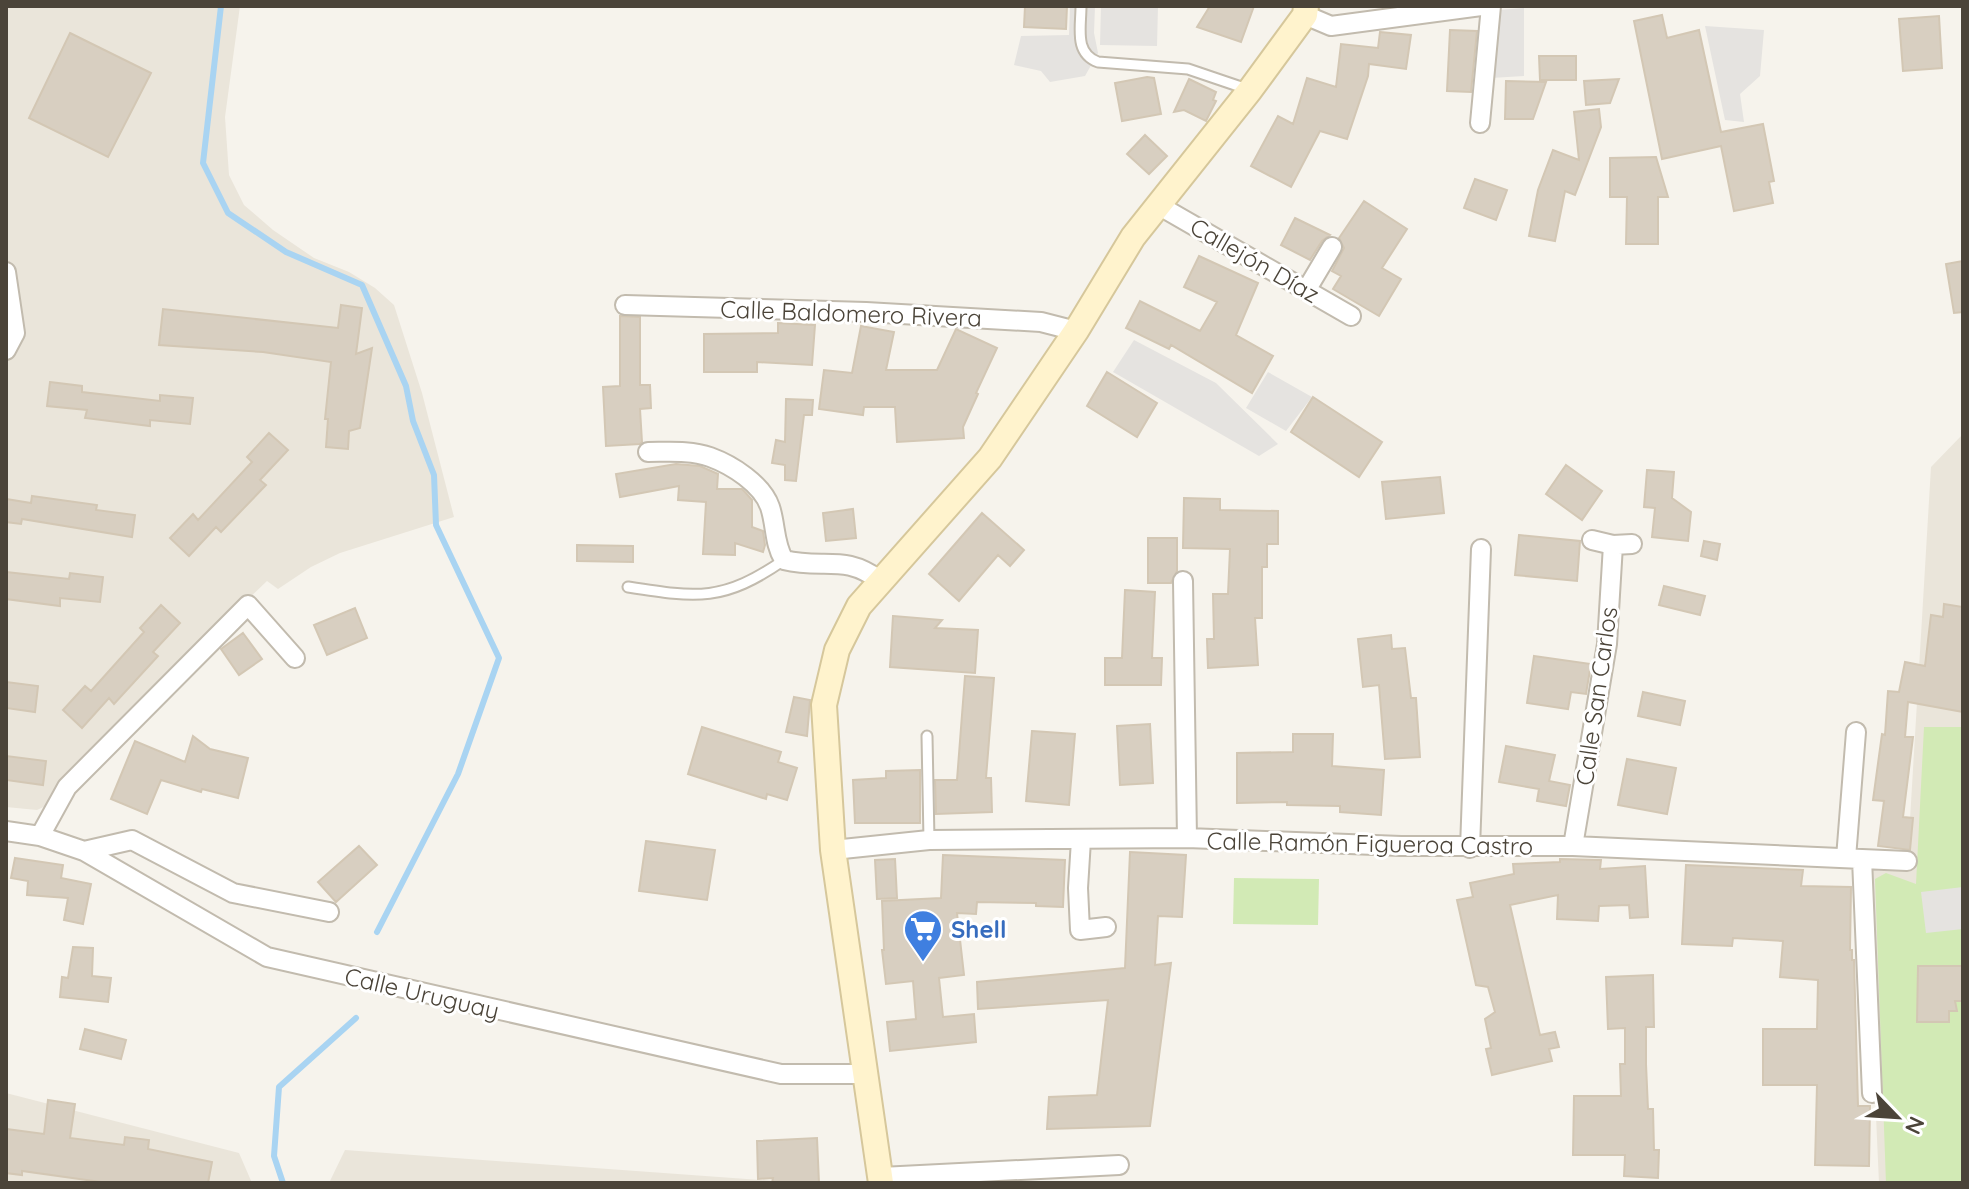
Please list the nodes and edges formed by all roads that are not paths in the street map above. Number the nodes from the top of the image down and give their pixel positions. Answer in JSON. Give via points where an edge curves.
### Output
{"nodes":[{"id":1,"x":1081,"y":6,"type":"edge"},
{"id":2,"x":1481,"y":6,"type":"edge"},
{"id":3,"x":1491,"y":6,"type":"edge"},
{"id":4,"x":1306,"y":10,"type":"edge"},
{"id":5,"x":1250,"y":90,"type":"junction"},
{"id":6,"x":1480,"y":123,"type":"dead end"},
{"id":7,"x":1158,"y":205,"type":"junction"},
{"id":8,"x":1332,"y":247,"type":"dead end"},
{"id":9,"x":6,"y":272,"type":"edge"},
{"id":10,"x":1307,"y":289,"type":"junction"},
{"id":11,"x":625,"y":305,"type":"dead end"},
{"id":12,"x":1351,"y":316,"type":"dead end"},
{"id":13,"x":1076,"y":331,"type":"junction"},
{"id":14,"x":6,"y":350,"type":"edge"},
{"id":15,"x":648,"y":452,"type":"dead end"},
{"id":16,"x":1592,"y":540,"type":"dead end"},
{"id":17,"x":1481,"y":549,"type":"dead end"},
{"id":18,"x":784,"y":560,"type":"junction"},
{"id":19,"x":881,"y":581,"type":"junction"},
{"id":20,"x":1183,"y":581,"type":"dead end"},
{"id":21,"x":628,"y":587,"type":"dead end"},
{"id":22,"x":295,"y":658,"type":"dead end"},
{"id":23,"x":1856,"y":732,"type":"dead end"},
{"id":24,"x":927,"y":736,"type":"dead end"},
{"id":25,"x":6,"y":831,"type":"edge"},
{"id":26,"x":40,"y":836,"type":"junction"},
{"id":27,"x":1187,"y":838,"type":"junction"},
{"id":28,"x":929,"y":840,"type":"junction"},
{"id":29,"x":1081,"y":840,"type":"junction"},
{"id":30,"x":1573,"y":846,"type":"junction"},
{"id":31,"x":1470,"y":848,"type":"junction"},
{"id":32,"x":833,"y":850,"type":"junction"},
{"id":33,"x":84,"y":851,"type":"junction"},
{"id":34,"x":1854,"y":858,"type":"junction"},
{"id":35,"x":1907,"y":861,"type":"dead end"},
{"id":36,"x":329,"y":912,"type":"dead end"},
{"id":37,"x":1106,"y":927,"type":"dead end"},
{"id":38,"x":864,"y":1074,"type":"junction"},
{"id":39,"x":1872,"y":1093,"type":"dead end"},
{"id":40,"x":1119,"y":1165,"type":"dead end"},
{"id":41,"x":881,"y":1180,"type":"edge"}],
"edges":[{"from":1,"to":5,"type":"lane","via":[[1081,49],[1088,58],[1188,69]]},
{"from":2,"to":4,"type":"street","via":[[1331,26]]},
{"from":3,"to":6,"type":"street"},
{"from":4,"to":5,"type":"street"},
{"from":5,"to":7,"type":"street"},
{"from":7,"to":10,"type":"street","name":"Callejón Díaz"},
{"from":7,"to":13,"type":"street"},
{"from":8,"to":10,"type":"street"},
{"from":9,"to":14,"type":"street","via":[[15,333]]},
{"from":10,"to":12,"type":"street","name":"Callejón Díaz"},
{"from":11,"to":13,"type":"street","name":"Calle Baldomero Rivera","via":[[1041,322]]},
{"from":13,"to":19,"type":"street","via":[[990,458]]},
{"from":15,"to":18,"type":"street","via":[[709,457],[756,485],[769,504]]},
{"from":16,"to":30,"type":"street","name":"Calle San Carlos","via":[[1623,544]]},
{"from":17,"to":31,"type":"street"},
{"from":18,"to":19,"type":"street","via":[[846,564]]},
{"from":18,"to":21,"type":"lane","via":[[753,581],[710,595]]},
{"from":19,"to":32,"type":"street","via":[[859,606],[837,650],[824,705]]},
{"from":20,"to":27,"type":"street"},
{"from":22,"to":26,"type":"street","via":[[248,605],[67,787]]},
{"from":23,"to":34,"type":"street"},
{"from":24,"to":28,"type":"lane"},
{"from":25,"to":26,"type":"street","name":"Calle Uruguay"},
{"from":26,"to":33,"type":"street","name":"Calle Uruguay"},
{"from":27,"to":29,"type":"street","name":"Calle Ramón Figueroa Castro"},
{"from":27,"to":31,"type":"street","name":"Calle Ramón Figueroa Castro"},
{"from":28,"to":29,"type":"street","name":"Calle Ramón Figueroa Castro"},
{"from":28,"to":32,"type":"street","name":"Calle Ramón Figueroa Castro"},
{"from":29,"to":37,"type":"street","via":[[1080,930]]},
{"from":30,"to":31,"type":"street","name":"Calle Ramón Figueroa Castro"},
{"from":30,"to":34,"type":"street","name":"Calle Ramón Figueroa Castro"},
{"from":32,"to":38,"type":"street"},
{"from":33,"to":36,"type":"street","via":[[132,840],[233,893]]},
{"from":33,"to":38,"type":"street","name":"Calle Uruguay","via":[[267,957],[781,1074]]},
{"from":34,"to":35,"type":"street","name":"Calle Ramón Figueroa Castro"},
{"from":34,"to":39,"type":"street"},
{"from":38,"to":41,"type":"street"},
{"from":40,"to":41,"type":"street"}]}
